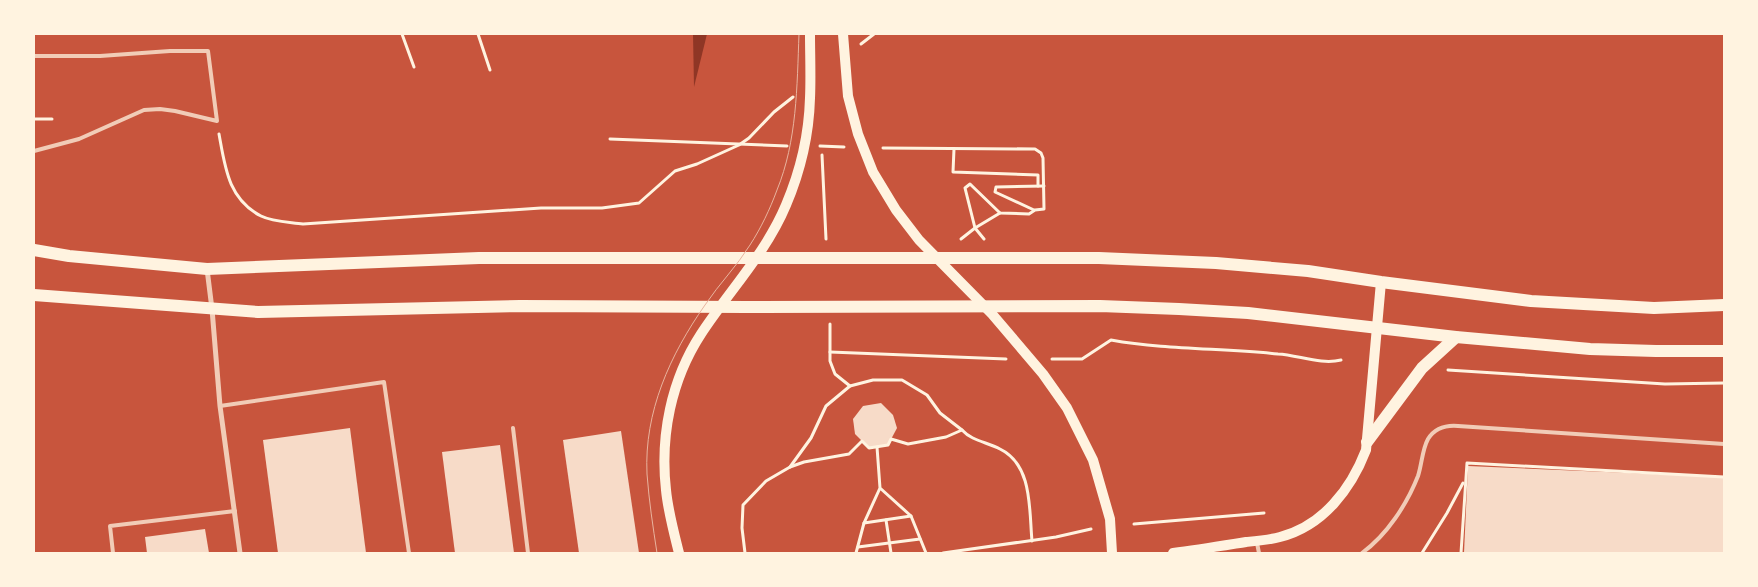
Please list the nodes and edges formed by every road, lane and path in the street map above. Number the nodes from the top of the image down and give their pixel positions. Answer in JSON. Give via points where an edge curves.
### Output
{"nodes":[{"id":1,"x":402,"y":34,"type":"edge"},
{"id":2,"x":478,"y":34,"type":"edge"},
{"id":3,"x":810,"y":34,"type":"edge"},
{"id":4,"x":843,"y":34,"type":"edge"},
{"id":5,"x":874,"y":34,"type":"edge"},
{"id":6,"x":859,"y":46,"type":"dead end"},
{"id":7,"x":34,"y":56,"type":"edge"},
{"id":8,"x":414,"y":67,"type":"dead end"},
{"id":9,"x":490,"y":70,"type":"dead end"},
{"id":10,"x":798,"y":94,"type":"dead end"},
{"id":11,"x":34,"y":119,"type":"edge"},
{"id":12,"x":52,"y":119,"type":"dead end"},
{"id":13,"x":217,"y":121,"type":"junction"},
{"id":14,"x":610,"y":139,"type":"dead end"},
{"id":15,"x":739,"y":145,"type":"junction"},
{"id":16,"x":794,"y":146,"type":"dead end"},
{"id":17,"x":812,"y":146,"type":"dead end"},
{"id":18,"x":821,"y":146,"type":"junction"},
{"id":19,"x":850,"y":147,"type":"dead end"},
{"id":20,"x":878,"y":148,"type":"dead end"},
{"id":21,"x":954,"y":149,"type":"junction"},
{"id":22,"x":34,"y":151,"type":"edge"},
{"id":23,"x":1038,"y":186,"type":"junction"},
{"id":24,"x":1044,"y":186,"type":"junction"},
{"id":25,"x":1035,"y":210,"type":"junction"},
{"id":26,"x":1000,"y":213,"type":"junction"},
{"id":27,"x":974,"y":228,"type":"junction"},
{"id":28,"x":826,"y":235,"type":"dead end"},
{"id":29,"x":958,"y":241,"type":"dead end"},
{"id":30,"x":987,"y":243,"type":"dead end"},
{"id":31,"x":34,"y":250,"type":"edge"},
{"id":32,"x":207,"y":269,"type":"junction"},
{"id":33,"x":1381,"y":282,"type":"junction"},
{"id":34,"x":34,"y":295,"type":"edge"},
{"id":35,"x":1724,"y":305,"type":"edge"},
{"id":36,"x":212,"y":309,"type":"junction"},
{"id":37,"x":830,"y":328,"type":"dead end"},
{"id":38,"x":1378,"y":328,"type":"junction"},
{"id":39,"x":1456,"y":337,"type":"junction"},
{"id":40,"x":1724,"y":351,"type":"edge"},
{"id":41,"x":830,"y":352,"type":"junction"},
{"id":42,"x":1014,"y":359,"type":"dead end"},
{"id":43,"x":1050,"y":359,"type":"dead end"},
{"id":44,"x":1342,"y":360,"type":"dead end"},
{"id":45,"x":1439,"y":369,"type":"dead end"},
{"id":46,"x":1724,"y":383,"type":"edge"},
{"id":47,"x":850,"y":386,"type":"junction"},
{"id":48,"x":220,"y":406,"type":"junction"},
{"id":49,"x":513,"y":428,"type":"dead end"},
{"id":50,"x":962,"y":430,"type":"junction"},
{"id":51,"x":1367,"y":442,"type":"junction"},
{"id":52,"x":1724,"y":444,"type":"edge"},
{"id":53,"x":877,"y":447,"type":"junction"},
{"id":54,"x":790,"y":467,"type":"junction"},
{"id":55,"x":1724,"y":477,"type":"edge"},
{"id":56,"x":1465,"y":480,"type":"junction"},
{"id":57,"x":880,"y":488,"type":"junction"},
{"id":58,"x":235,"y":511,"type":"junction"},
{"id":59,"x":1264,"y":513,"type":"dead end"},
{"id":60,"x":911,"y":516,"type":"junction"},
{"id":61,"x":886,"y":520,"type":"junction"},
{"id":62,"x":864,"y":523,"type":"junction"},
{"id":63,"x":1134,"y":524,"type":"dead end"},
{"id":64,"x":1091,"y":529,"type":"dead end"},
{"id":65,"x":920,"y":539,"type":"junction"},
{"id":66,"x":1032,"y":541,"type":"junction"},
{"id":67,"x":1257,"y":541,"type":"junction"},
{"id":68,"x":890,"y":543,"type":"junction"},
{"id":69,"x":858,"y":547,"type":"junction"},
{"id":70,"x":113,"y":553,"type":"edge"},
{"id":71,"x":240,"y":553,"type":"edge"},
{"id":72,"x":409,"y":553,"type":"edge"},
{"id":73,"x":528,"y":553,"type":"edge"},
{"id":74,"x":679,"y":553,"type":"edge"},
{"id":75,"x":745,"y":553,"type":"edge"},
{"id":76,"x":856,"y":553,"type":"edge"},
{"id":77,"x":891,"y":553,"type":"edge"},
{"id":78,"x":926,"y":553,"type":"edge"},
{"id":79,"x":943,"y":553,"type":"edge"},
{"id":80,"x":1112,"y":553,"type":"edge"},
{"id":81,"x":1173,"y":553,"type":"edge"},
{"id":82,"x":1259,"y":553,"type":"edge"},
{"id":83,"x":1362,"y":553,"type":"edge"},
{"id":84,"x":1422,"y":553,"type":"edge"},
{"id":85,"x":1461,"y":553,"type":"edge"}],
"edges":[{"from":1,"to":8,"type":"path"},
{"from":2,"to":9,"type":"path"},
{"from":3,"to":74,"type":"main road","via":[[810,100],[806,137],[786,205],[761,251],[701,335],[670,405],[664,458],[666,491]]},
{"from":4,"to":80,"type":"main road","via":[[848,96],[873,172],[919,240],[992,314],[1067,408],[1094,460],[1110,519]]},
{"from":5,"to":6,"type":"path"},
{"from":7,"to":13,"type":"lane","via":[[208,51]]},
{"from":10,"to":15,"type":"path"},
{"from":11,"to":12,"type":"path"},
{"from":13,"to":15,"type":"path","via":[[226,175],[244,205],[262,217],[303,224],[540,208],[602,208],[639,203],[675,171]]},
{"from":13,"to":22,"type":"lane","via":[[175,110],[144,110],[79,139]]},
{"from":14,"to":15,"type":"path"},
{"from":15,"to":16,"type":"path"},
{"from":17,"to":18,"type":"path"},
{"from":18,"to":19,"type":"path"},
{"from":18,"to":28,"type":"path"},
{"from":20,"to":21,"type":"path"},
{"from":21,"to":23,"type":"path","via":[[953,172],[1038,175]]},
{"from":21,"to":24,"type":"path","via":[[1035,149],[1043,158]]},
{"from":23,"to":24,"type":"path"},
{"from":23,"to":25,"type":"path","via":[[996,186],[996,192]]},
{"from":24,"to":25,"type":"path","via":[[1044,209]]},
{"from":25,"to":26,"type":"path","via":[[1028,214]]},
{"from":26,"to":27,"type":"path"},
{"from":26,"to":27,"type":"path","via":[[970,184],[965,188]]},
{"from":27,"to":29,"type":"path"},
{"from":27,"to":30,"type":"path"},
{"from":31,"to":32,"type":"main road"},
{"from":32,"to":33,"type":"main road","via":[[479,258],[1099,258],[1308,271]]},
{"from":32,"to":36,"type":"street"},
{"from":33,"to":35,"type":"main road","via":[[1568,304],[1654,308]]},
{"from":33,"to":38,"type":"main road"},
{"from":34,"to":36,"type":"main road"},
{"from":36,"to":38,"type":"main road","via":[[258,312],[520,306],[1100,306],[1248,313]]},
{"from":36,"to":48,"type":"street"},
{"from":37,"to":41,"type":"path"},
{"from":38,"to":39,"type":"main road"},
{"from":38,"to":51,"type":"main road"},
{"from":39,"to":40,"type":"main road","via":[[1590,349]]},
{"from":39,"to":51,"type":"main road","via":[[1418,373]]},
{"from":41,"to":42,"type":"path"},
{"from":41,"to":47,"type":"path","via":[[835,374]]},
{"from":43,"to":44,"type":"path","via":[[1082,359],[1111,340],[1279,354],[1332,362]]},
{"from":45,"to":46,"type":"path","via":[[1666,384]]},
{"from":47,"to":50,"type":"path","via":[[873,380],[902,380],[927,395],[940,412]]},
{"from":47,"to":54,"type":"path","via":[[826,406],[811,438]]},
{"from":48,"to":58,"type":"street"},
{"from":48,"to":72,"type":"lane","via":[[384,382]]},
{"from":49,"to":73,"type":"lane"},
{"from":50,"to":53,"type":"path","via":[[946,437],[908,444],[891,439],[888,445]]},
{"from":50,"to":66,"type":"path","via":[[969,438],[1002,450],[1015,459],[1026,480]]},
{"from":51,"to":67,"type":"main road","via":[[1349,486],[1333,506],[1307,526],[1283,537]]},
{"from":52,"to":83,"type":"lane","via":[[1450,425],[1429,438],[1418,476],[1405,503],[1388,528]]},
{"from":53,"to":54,"type":"path","via":[[869,448],[862,441],[849,454]]},
{"from":53,"to":57,"type":"path"},
{"from":54,"to":75,"type":"path","via":[[766,481],[743,505]]},
{"from":55,"to":56,"type":"path","via":[[1467,463]]},
{"from":56,"to":84,"type":"path"},
{"from":56,"to":85,"type":"path"},
{"from":57,"to":60,"type":"path"},
{"from":57,"to":62,"type":"path"},
{"from":58,"to":70,"type":"lane","via":[[110,526]]},
{"from":58,"to":71,"type":"street"},
{"from":59,"to":63,"type":"path"},
{"from":60,"to":61,"type":"path"},
{"from":60,"to":65,"type":"path"},
{"from":61,"to":62,"type":"path"},
{"from":61,"to":68,"type":"path"},
{"from":62,"to":69,"type":"path"},
{"from":64,"to":66,"type":"path"},
{"from":65,"to":68,"type":"path"},
{"from":65,"to":78,"type":"path"},
{"from":66,"to":79,"type":"path"},
{"from":67,"to":81,"type":"main road"},
{"from":67,"to":82,"type":"lane"},
{"from":68,"to":69,"type":"path"},
{"from":68,"to":77,"type":"path"},
{"from":69,"to":76,"type":"path"}]}
